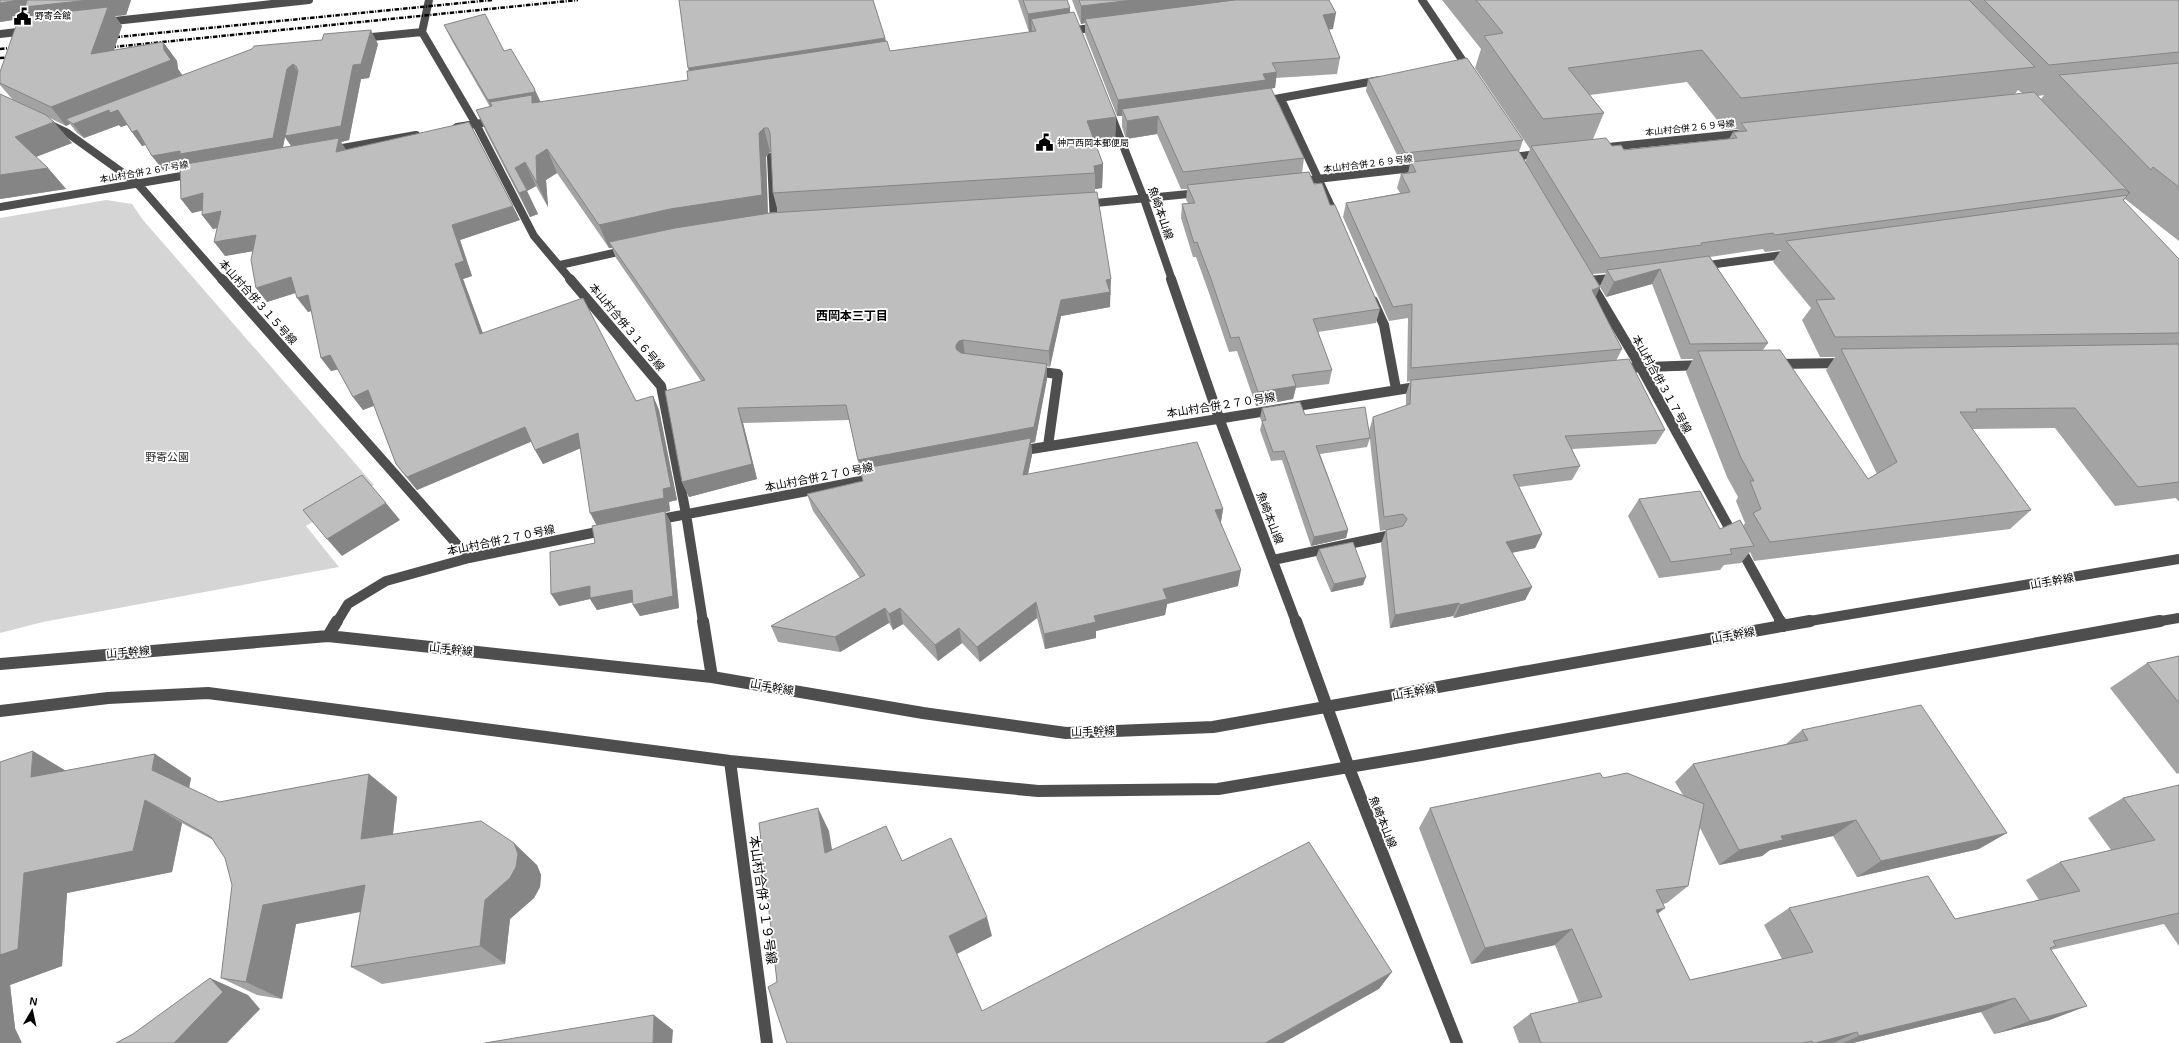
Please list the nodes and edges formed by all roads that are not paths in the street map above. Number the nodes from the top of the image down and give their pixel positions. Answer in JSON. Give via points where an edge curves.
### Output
{"nodes":[{"id":1,"x":309,"y":0,"type":"edge"},
{"id":2,"x":429,"y":0,"type":"edge"},
{"id":3,"x":1422,"y":0,"type":"edge"},
{"id":4,"x":94,"y":24,"type":"edge"},
{"id":5,"x":1109,"y":26,"type":"edge"},
{"id":6,"x":31,"y":31,"type":"edge"},
{"id":7,"x":422,"y":32,"type":"junction"},
{"id":8,"x":1062,"y":32,"type":"edge"},
{"id":9,"x":0,"y":34,"type":"edge"},
{"id":10,"x":352,"y":40,"type":"edge"},
{"id":11,"x":1474,"y":76,"type":"edge"},
{"id":12,"x":1388,"y":78,"type":"edge"},
{"id":13,"x":1281,"y":99,"type":"junction"},
{"id":14,"x":1106,"y":101,"type":"edge"},
{"id":15,"x":1259,"y":102,"type":"edge"},
{"id":16,"x":40,"y":119,"type":"edge"},
{"id":17,"x":500,"y":120,"type":"edge"},
{"id":18,"x":476,"y":124,"type":"junction"},
{"id":19,"x":75,"y":129,"type":"edge"},
{"id":20,"x":446,"y":129,"type":"edge"},
{"id":21,"x":66,"y":132,"type":"junction"},
{"id":22,"x":1755,"y":132,"type":"edge"},
{"id":23,"x":424,"y":133,"type":"edge"},
{"id":24,"x":1598,"y":148,"type":"edge"},
{"id":25,"x":325,"y":150,"type":"edge"},
{"id":26,"x":1551,"y":153,"type":"edge"},
{"id":27,"x":771,"y":157,"type":"edge"},
{"id":28,"x":1499,"y":158,"type":"edge"},
{"id":29,"x":1429,"y":166,"type":"edge"},
{"id":30,"x":204,"y":172,"type":"edge"},
{"id":31,"x":1320,"y":179,"type":"junction"},
{"id":32,"x":137,"y":183,"type":"junction"},
{"id":33,"x":1289,"y":183,"type":"edge"},
{"id":34,"x":1205,"y":192,"type":"edge"},
{"id":35,"x":1144,"y":199,"type":"junction"},
{"id":36,"x":1075,"y":204,"type":"edge"},
{"id":37,"x":0,"y":208,"type":"edge"},
{"id":38,"x":774,"y":223,"type":"edge"},
{"id":39,"x":1339,"y":223,"type":"edge"},
{"id":40,"x":635,"y":248,"type":"edge"},
{"id":41,"x":1802,"y":252,"type":"edge"},
{"id":42,"x":560,"y":265,"type":"junction"},
{"id":43,"x":1692,"y":267,"type":"edge"},
{"id":44,"x":1629,"y":276,"type":"edge"},
{"id":45,"x":1371,"y":296,"type":"edge"},
{"id":46,"x":1854,"y":363,"type":"edge"},
{"id":47,"x":1766,"y":364,"type":"edge"},
{"id":48,"x":1711,"y":365,"type":"edge"},
{"id":49,"x":1640,"y":366,"type":"junction"},
{"id":50,"x":1608,"y":369,"type":"edge"},
{"id":51,"x":1026,"y":370,"type":"edge"},
{"id":52,"x":1435,"y":385,"type":"edge"},
{"id":53,"x":1396,"y":389,"type":"junction"},
{"id":54,"x":1219,"y":418,"type":"junction"},
{"id":55,"x":1048,"y":446,"type":"junction"},
{"id":56,"x":1009,"y":453,"type":"edge"},
{"id":57,"x":886,"y":476,"type":"edge"},
{"id":58,"x":686,"y":514,"type":"junction"},
{"id":59,"x":647,"y":522,"type":"edge"},
{"id":60,"x":616,"y":528,"type":"edge"},
{"id":61,"x":1396,"y":534,"type":"edge"},
{"id":62,"x":469,"y":558,"type":"junction"},
{"id":63,"x":2179,"y":559,"type":"edge"},
{"id":64,"x":1273,"y":560,"type":"junction"},
{"id":65,"x":2179,"y":618,"type":"edge"},
{"id":66,"x":1783,"y":626,"type":"junction"},
{"id":67,"x":328,"y":636,"type":"junction"},
{"id":68,"x":0,"y":664,"type":"edge"},
{"id":69,"x":712,"y":677,"type":"junction"},
{"id":70,"x":1328,"y":707,"type":"junction"},
{"id":71,"x":0,"y":711,"type":"edge"},
{"id":72,"x":730,"y":761,"type":"junction"},
{"id":73,"x":1349,"y":768,"type":"junction"},
{"id":74,"x":767,"y":1043,"type":"edge"},
{"id":75,"x":1457,"y":1043,"type":"edge"}],
"edges":[{"from":1,"to":4,"type":"street","via":[[166,12]]},
{"from":2,"to":7,"type":"street"},
{"from":3,"to":11,"type":"street","via":[[1461,64]]},
{"from":5,"to":8,"type":"street"},
{"from":6,"to":9,"type":"street"},
{"from":7,"to":10,"type":"street"},
{"from":7,"to":18,"type":"street","name":"本山村合併３１６号線"},
{"from":12,"to":13,"type":"street"},
{"from":13,"to":15,"type":"street"},
{"from":13,"to":31,"type":"street"},
{"from":14,"to":35,"type":"street","name":"魚崎本山線","via":[[1118,122]]},
{"from":16,"to":21,"type":"street","name":"本山村合併３１５号線"},
{"from":17,"to":18,"type":"street"},
{"from":18,"to":20,"type":"street"},
{"from":18,"to":42,"type":"street","name":"本山村合併３１６号線","via":[[534,236]]},
{"from":19,"to":21,"type":"street"},
{"from":21,"to":32,"type":"street","name":"本山村合併３１５号線"},
{"from":22,"to":24,"type":"street","name":"本山村合併２６９号線"},
{"from":23,"to":25,"type":"street"},
{"from":26,"to":28,"type":"street","via":[[1525,152],[1517,160]]},
{"from":27,"to":38,"type":"street"},
{"from":29,"to":31,"type":"street","name":"本山村合併２６９号線"},
{"from":30,"to":32,"type":"street","name":"本山村合併２６７号線"},
{"from":31,"to":33,"type":"street","name":"本山村合併２６９号線"},
{"from":31,"to":39,"type":"street"},
{"from":32,"to":37,"type":"street","name":"本山村合併２６７号線"},
{"from":32,"to":62,"type":"street","name":"本山村合併３１５号線"},
{"from":34,"to":35,"type":"street"},
{"from":35,"to":36,"type":"street"},
{"from":35,"to":54,"type":"street","name":"魚崎本山線"},
{"from":40,"to":42,"type":"street"},
{"from":41,"to":43,"type":"street"},
{"from":42,"to":58,"type":"street","name":"本山村合併３１６号線","via":[[661,386]]},
{"from":44,"to":49,"type":"street","name":"本山村合併３１７号線","via":[[1588,278]]},
{"from":45,"to":53,"type":"street","via":[[1384,325]]},
{"from":46,"to":47,"type":"street"},
{"from":48,"to":49,"type":"street"},
{"from":49,"to":50,"type":"street"},
{"from":49,"to":66,"type":"street","name":"本山村合併３１７号線"},
{"from":51,"to":55,"type":"street","via":[[1058,374]]},
{"from":52,"to":53,"type":"street","name":"本山村合併２７０号線"},
{"from":53,"to":54,"type":"street","name":"本山村合併２７０号線"},
{"from":54,"to":55,"type":"street","name":"本山村合併２７０号線"},
{"from":54,"to":64,"type":"street","name":"魚崎本山線"},
{"from":55,"to":56,"type":"street","name":"本山村合併２７０号線"},
{"from":57,"to":58,"type":"street","name":"本山村合併２７０号線"},
{"from":58,"to":59,"type":"street","name":"本山村合併２７０号線"},
{"from":58,"to":69,"type":"street","name":"本山村合併３１６号線"},
{"from":60,"to":62,"type":"street","name":"本山村合併２７０号線"},
{"from":61,"to":64,"type":"street"},
{"from":62,"to":67,"type":"street","name":"本山村合併２７０号線","via":[[386,581],[348,604]]},
{"from":63,"to":66,"type":"street","name":"山手幹線"},
{"from":64,"to":70,"type":"street","name":"魚崎本山線"},
{"from":65,"to":73,"type":"street"},
{"from":66,"to":70,"type":"street","name":"山手幹線"},
{"from":67,"to":68,"type":"street","name":"山手幹線"},
{"from":67,"to":69,"type":"street","name":"山手幹線"},
{"from":69,"to":70,"type":"street","name":"山手幹線","via":[[923,713],[1066,733],[1213,726]]},
{"from":70,"to":73,"type":"street","name":"魚崎本山線"},
{"from":71,"to":72,"type":"street","via":[[108,698],[208,693]]},
{"from":72,"to":73,"type":"street","via":[[1038,791],[1218,789]]},
{"from":72,"to":74,"type":"street","name":"本山村合併３１９号線"},
{"from":73,"to":75,"type":"street","name":"魚崎本山線"}]}
